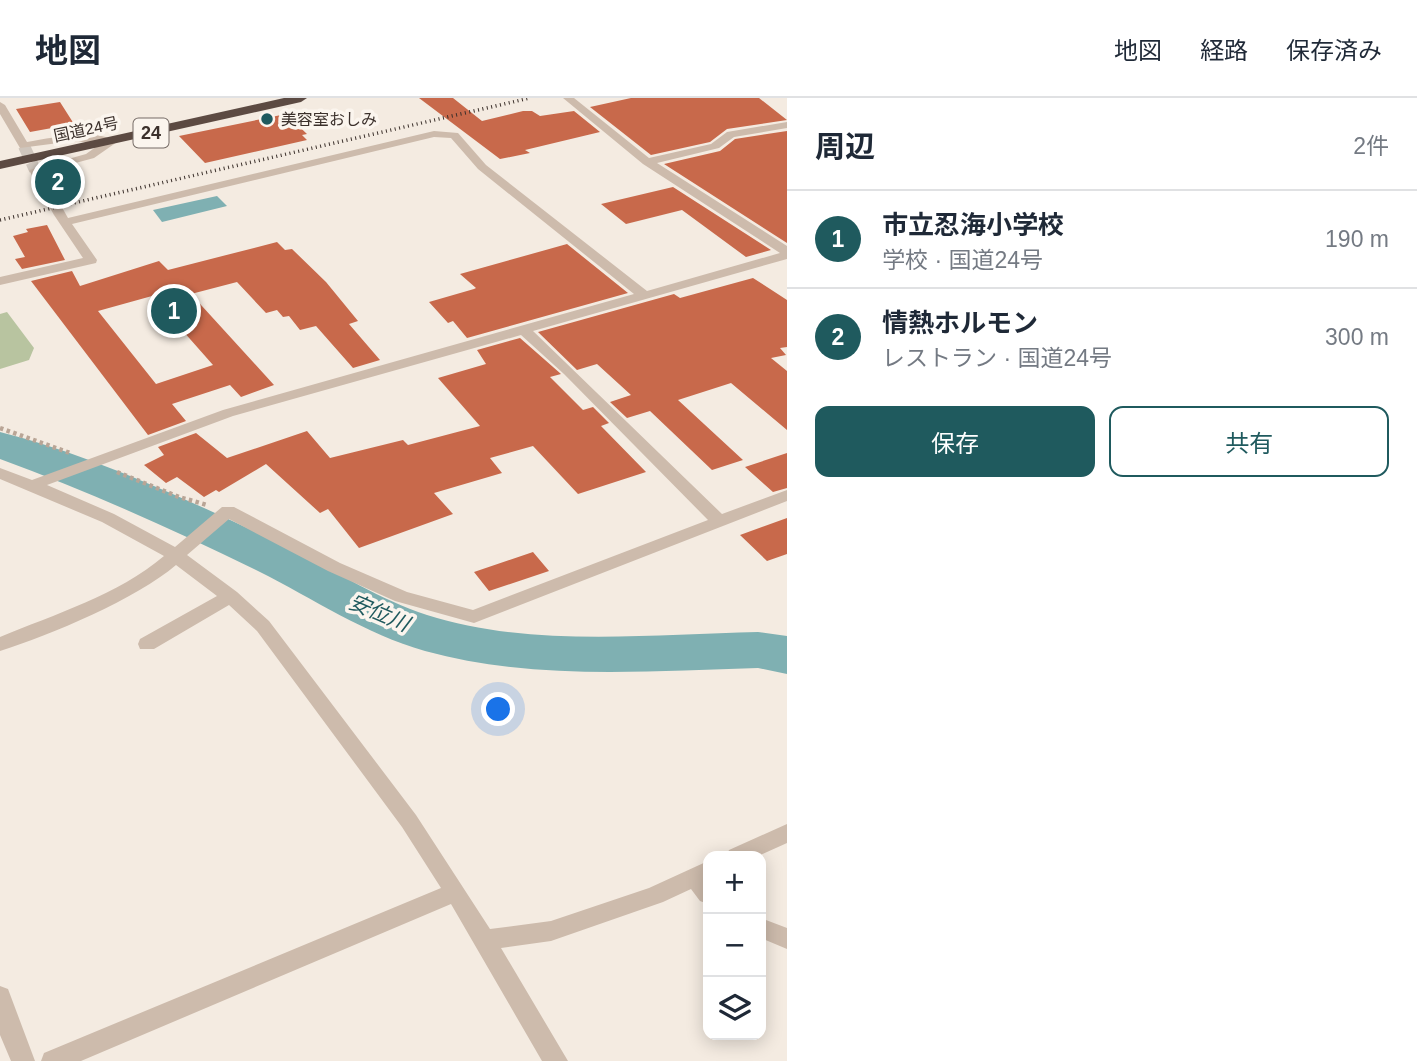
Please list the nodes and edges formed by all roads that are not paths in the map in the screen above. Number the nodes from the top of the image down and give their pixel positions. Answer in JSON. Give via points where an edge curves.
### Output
{"nodes":[{"id":1,"x":301,"y":98,"type":"edge"},
{"id":2,"x":568,"y":98,"type":"edge"},
{"id":3,"x":0,"y":106,"type":"edge"},
{"id":4,"x":787,"y":125,"type":"edge"},
{"id":5,"x":111,"y":142,"type":"junction"},
{"id":6,"x":647,"y":162,"type":"junction"},
{"id":7,"x":0,"y":165,"type":"edge"},
{"id":8,"x":65,"y":222,"type":"junction"},
{"id":9,"x":787,"y":254,"type":"edge"},
{"id":10,"x":0,"y":281,"type":"edge"},
{"id":11,"x":644,"y":295,"type":"junction"},
{"id":12,"x":523,"y":329,"type":"junction"},
{"id":13,"x":0,"y":473,"type":"edge"},
{"id":14,"x":41,"y":482,"type":"junction"},
{"id":15,"x":787,"y":495,"type":"edge"},
{"id":16,"x":719,"y":521,"type":"junction"},
{"id":17,"x":183,"y":551,"type":"junction"},
{"id":18,"x":231,"y":596,"type":"junction"},
{"id":19,"x":0,"y":644,"type":"edge"},
{"id":20,"x":147,"y":644,"type":"dead end"},
{"id":21,"x":787,"y":833,"type":"edge"},
{"id":22,"x":748,"y":851,"type":"edge"},
{"id":23,"x":701,"y":873,"type":"edge"},
{"id":24,"x":456,"y":892,"type":"junction"},
{"id":25,"x":766,"y":930,"type":"edge"},
{"id":26,"x":787,"y":939,"type":"edge"},
{"id":27,"x":485,"y":940,"type":"junction"},
{"id":28,"x":0,"y":997,"type":"edge"},
{"id":29,"x":23,"y":1061,"type":"edge"},
{"id":30,"x":53,"y":1061,"type":"edge"},
{"id":31,"x":556,"y":1061,"type":"edge"}],
"edges":[{"from":1,"to":5,"type":"highway","name":"国道24号","number":"24"},
{"from":2,"to":6,"type":"street"},
{"from":3,"to":5,"type":"street","via":[[24,146],[74,138]]},
{"from":4,"to":6,"type":"street","via":[[731,134],[715,146]]},
{"from":5,"to":7,"type":"highway","name":"国道24号","number":"24"},
{"from":5,"to":8,"type":"street","via":[[90,156],[35,170]]},
{"from":6,"to":9,"type":"street"},
{"from":8,"to":10,"type":"street","via":[[91,260]]},
{"from":8,"to":11,"type":"street","via":[[434,134],[454,135],[482,167]]},
{"from":9,"to":11,"type":"street"},
{"from":11,"to":12,"type":"street"},
{"from":12,"to":14,"type":"street","via":[[228,413]]},
{"from":12,"to":16,"type":"street"},
{"from":13,"to":14,"type":"street"},
{"from":14,"to":17,"type":"street"},
{"from":15,"to":16,"type":"street"},
{"from":16,"to":17,"type":"street","via":[[474,617],[401,597],[228,511]]},
{"from":17,"to":18,"type":"street"},
{"from":17,"to":19,"type":"street","via":[[126,590]]},
{"from":18,"to":20,"type":"street"},
{"from":18,"to":24,"type":"street","via":[[295,666]]},
{"from":21,"to":22,"type":"street"},
{"from":23,"to":27,"type":"street","via":[[654,895],[551,931]]},
{"from":24,"to":27,"type":"street"},
{"from":24,"to":30,"type":"street"},
{"from":25,"to":26,"type":"street"},
{"from":27,"to":31,"type":"street"},
{"from":28,"to":29,"type":"street"}]}
